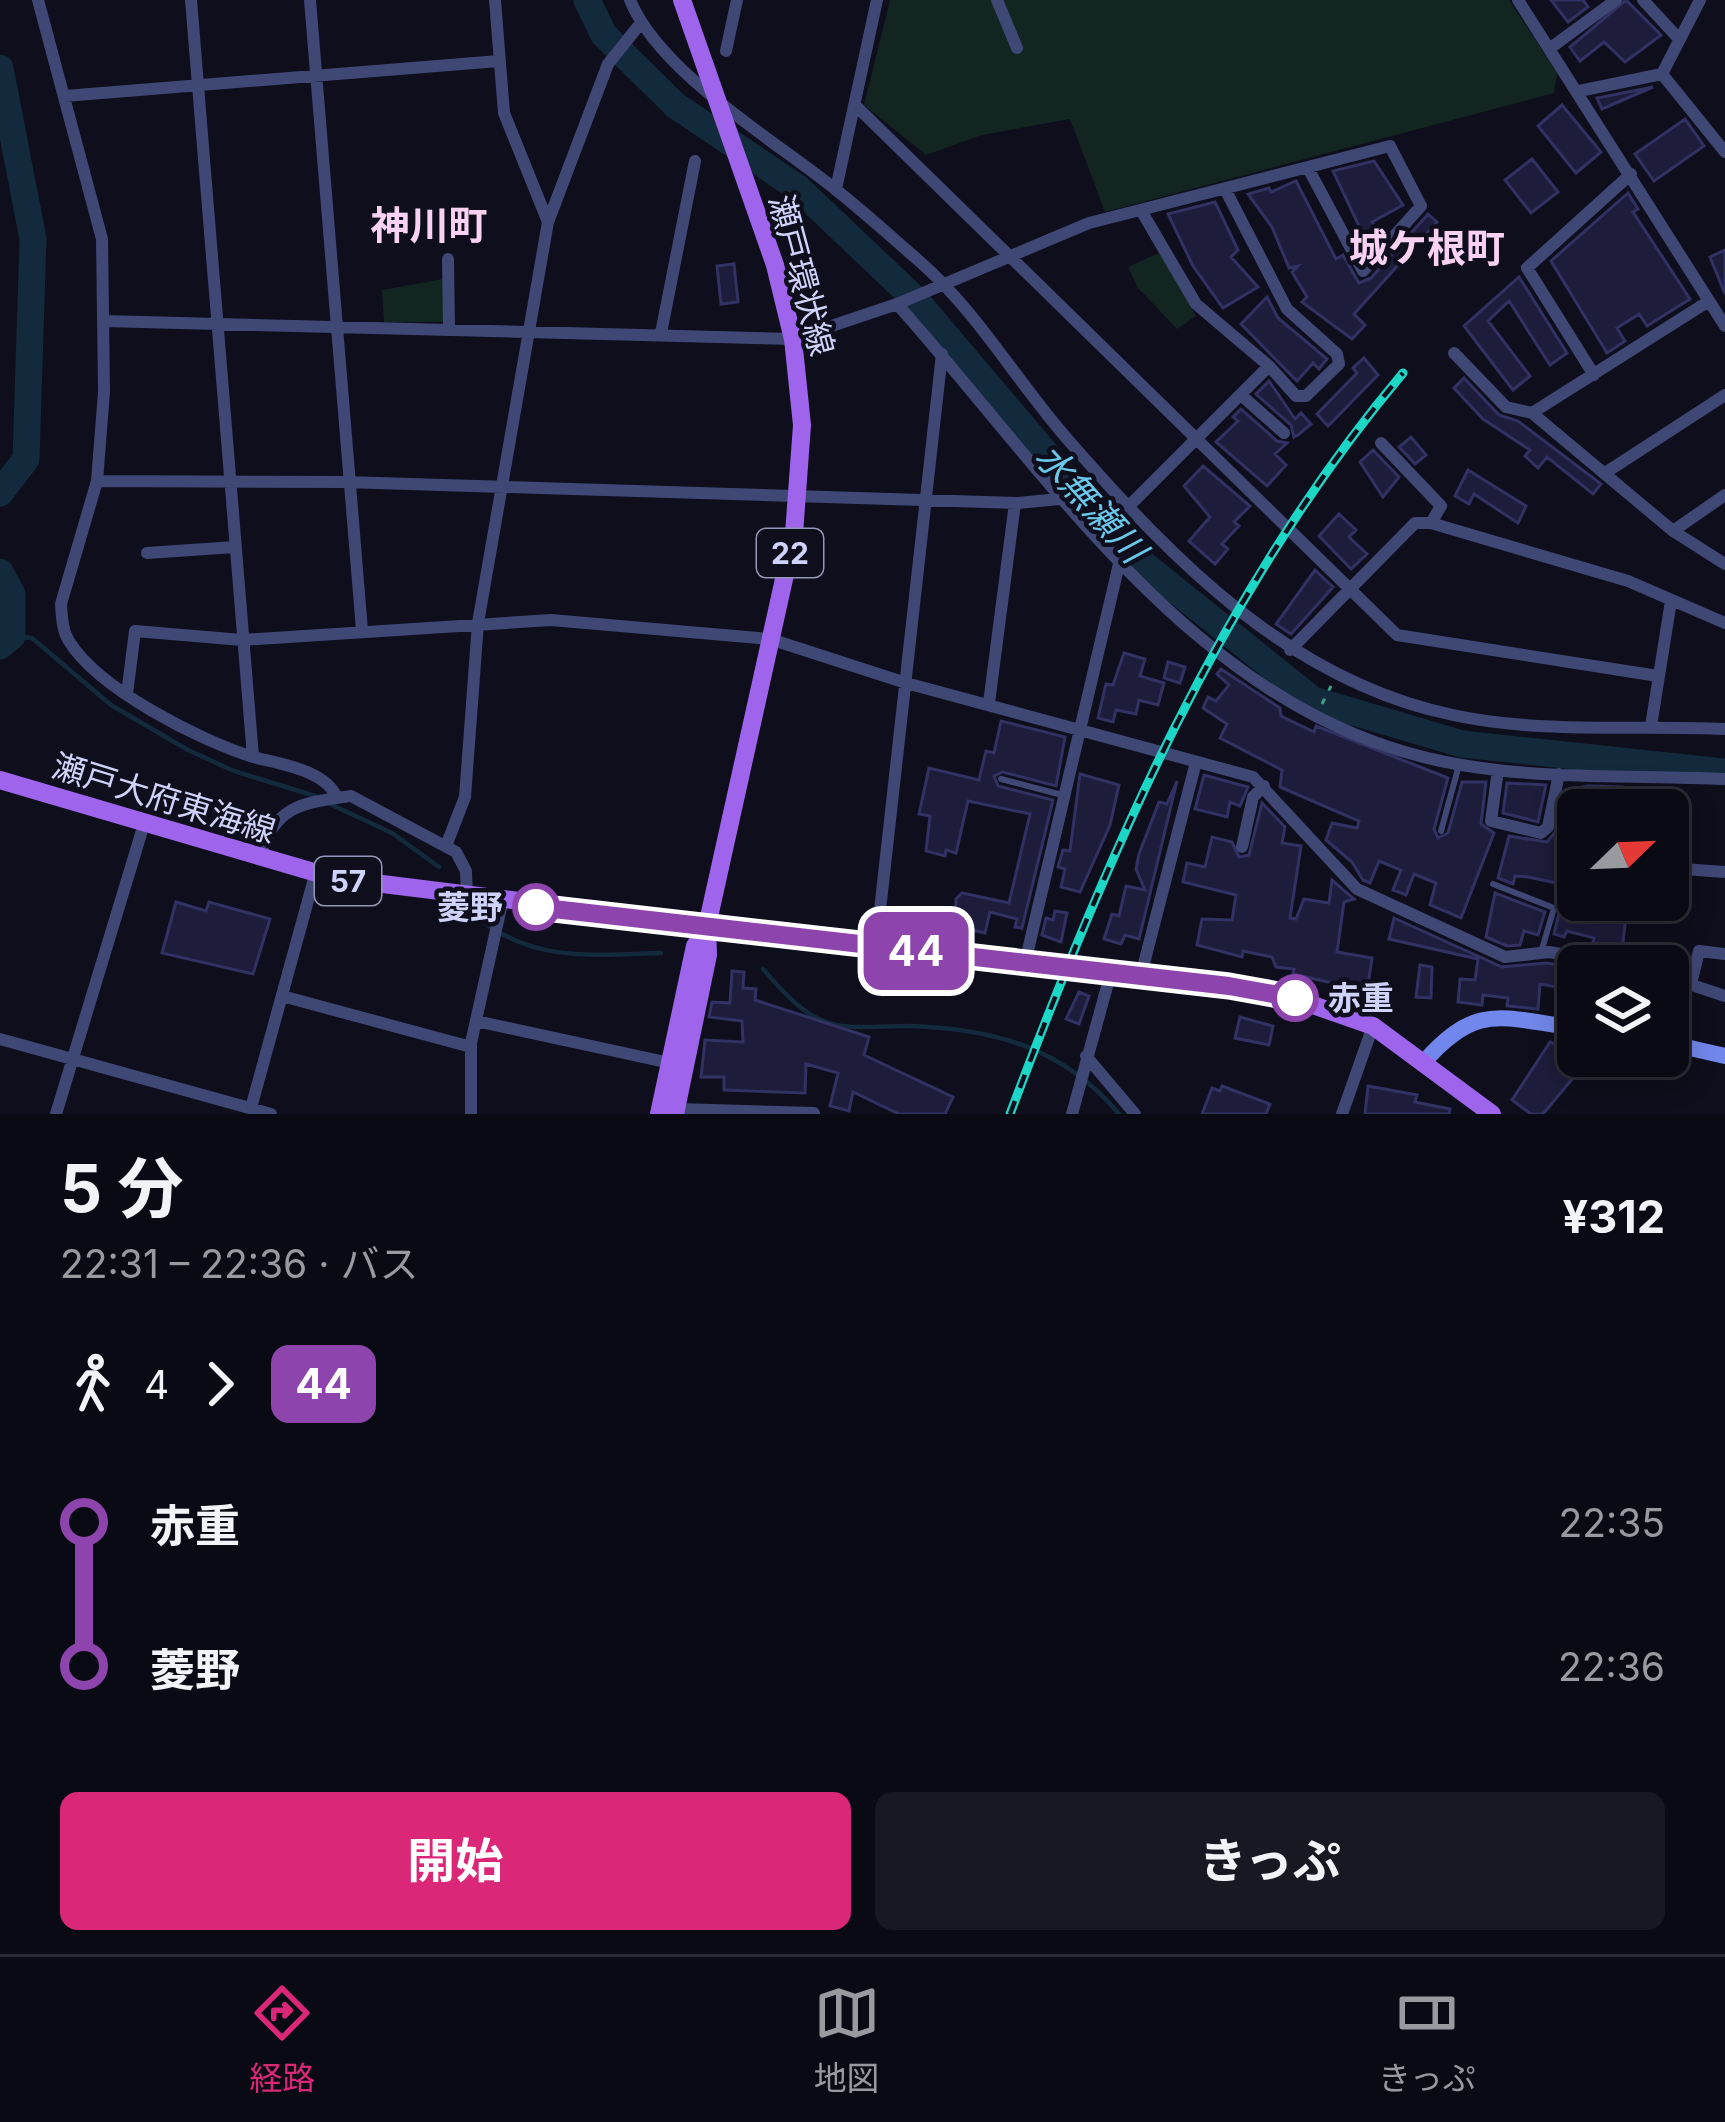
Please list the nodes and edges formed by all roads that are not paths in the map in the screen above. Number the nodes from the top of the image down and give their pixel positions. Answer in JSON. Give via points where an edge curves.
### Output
{"nodes":[{"id":1,"x":38,"y":0,"type":"edge"},
{"id":2,"x":191,"y":0,"type":"edge"},
{"id":3,"x":310,"y":0,"type":"edge"},
{"id":4,"x":495,"y":0,"type":"edge"},
{"id":5,"x":630,"y":0,"type":"edge"},
{"id":6,"x":682,"y":0,"type":"edge"},
{"id":7,"x":737,"y":0,"type":"edge"},
{"id":8,"x":877,"y":0,"type":"edge"},
{"id":9,"x":997,"y":0,"type":"edge"},
{"id":10,"x":1518,"y":0,"type":"edge"},
{"id":11,"x":1616,"y":0,"type":"edge"},
{"id":12,"x":1643,"y":0,"type":"edge"},
{"id":13,"x":1700,"y":0,"type":"edge"},
{"id":14,"x":640,"y":24,"type":"junction"},
{"id":15,"x":1679,"y":39,"type":"junction"},
{"id":16,"x":1017,"y":48,"type":"dead end"},
{"id":17,"x":1549,"y":49,"type":"junction"},
{"id":18,"x":726,"y":51,"type":"dead end"},
{"id":19,"x":499,"y":61,"type":"junction"},
{"id":20,"x":1662,"y":74,"type":"junction"},
{"id":21,"x":316,"y":78,"type":"junction"},
{"id":22,"x":196,"y":86,"type":"junction"},
{"id":23,"x":1579,"y":91,"type":"junction"},
{"id":24,"x":64,"y":96,"type":"junction"},
{"id":25,"x":856,"y":106,"type":"junction"},
{"id":26,"x":724,"y":112,"type":"junction"},
{"id":27,"x":1725,"y":152,"type":"edge"},
{"id":28,"x":695,"y":161,"type":"dead end"},
{"id":29,"x":1308,"y":168,"type":"junction"},
{"id":30,"x":1631,"y":174,"type":"junction"},
{"id":31,"x":836,"y":189,"type":"junction"},
{"id":32,"x":1225,"y":189,"type":"junction"},
{"id":33,"x":1142,"y":212,"type":"junction"},
{"id":34,"x":548,"y":222,"type":"junction"},
{"id":35,"x":1013,"y":258,"type":"junction"},
{"id":36,"x":448,"y":259,"type":"dead end"},
{"id":37,"x":945,"y":284,"type":"junction"},
{"id":38,"x":1709,"y":302,"type":"junction"},
{"id":39,"x":897,"y":304,"type":"junction"},
{"id":40,"x":104,"y":321,"type":"junction"},
{"id":41,"x":219,"y":323,"type":"junction"},
{"id":42,"x":335,"y":324,"type":"junction"},
{"id":43,"x":1725,"y":326,"type":"edge"},
{"id":44,"x":449,"y":328,"type":"junction"},
{"id":45,"x":532,"y":330,"type":"junction"},
{"id":46,"x":661,"y":333,"type":"junction"},
{"id":47,"x":793,"y":338,"type":"junction"},
{"id":48,"x":1454,"y":353,"type":"dead end"},
{"id":49,"x":942,"y":354,"type":"junction"},
{"id":50,"x":1269,"y":366,"type":"junction"},
{"id":51,"x":1594,"y":376,"type":"junction"},
{"id":52,"x":1241,"y":395,"type":"junction"},
{"id":53,"x":1725,"y":395,"type":"edge"},
{"id":54,"x":1532,"y":413,"type":"junction"},
{"id":55,"x":1284,"y":433,"type":"dead end"},
{"id":56,"x":1198,"y":441,"type":"junction"},
{"id":57,"x":1381,"y":443,"type":"dead end"},
{"id":58,"x":1605,"y":473,"type":"junction"},
{"id":59,"x":97,"y":481,"type":"junction"},
{"id":60,"x":346,"y":482,"type":"junction"},
{"id":61,"x":230,"y":483,"type":"junction"},
{"id":62,"x":500,"y":487,"type":"junction"},
{"id":63,"x":1725,"y":495,"type":"edge"},
{"id":64,"x":796,"y":497,"type":"junction"},
{"id":65,"x":927,"y":500,"type":"junction"},
{"id":66,"x":1059,"y":500,"type":"junction"},
{"id":67,"x":1015,"y":503,"type":"junction"},
{"id":68,"x":1130,"y":510,"type":"junction"},
{"id":69,"x":1431,"y":523,"type":"junction"},
{"id":70,"x":1672,"y":531,"type":"junction"},
{"id":71,"x":1098,"y":537,"type":"junction"},
{"id":72,"x":235,"y":548,"type":"junction"},
{"id":73,"x":147,"y":553,"type":"dead end"},
{"id":74,"x":1119,"y":564,"type":"junction"},
{"id":75,"x":1725,"y":564,"type":"edge"},
{"id":76,"x":1351,"y":592,"type":"junction"},
{"id":77,"x":1671,"y":601,"type":"junction"},
{"id":78,"x":1725,"y":622,"type":"edge"},
{"id":79,"x":478,"y":623,"type":"junction"},
{"id":80,"x":362,"y":630,"type":"junction"},
{"id":81,"x":770,"y":639,"type":"junction"},
{"id":82,"x":242,"y":640,"type":"junction"},
{"id":83,"x":1290,"y":650,"type":"junction"},
{"id":84,"x":1658,"y":676,"type":"junction"},
{"id":85,"x":906,"y":683,"type":"junction"},
{"id":86,"x":127,"y":694,"type":"junction"},
{"id":87,"x":989,"y":703,"type":"junction"},
{"id":88,"x":1651,"y":726,"type":"junction"},
{"id":89,"x":1725,"y":729,"type":"edge"},
{"id":90,"x":1078,"y":730,"type":"junction"},
{"id":91,"x":253,"y":757,"type":"junction"},
{"id":92,"x":1196,"y":762,"type":"junction"},
{"id":93,"x":1459,"y":765,"type":"junction"},
{"id":94,"x":1498,"y":770,"type":"junction"},
{"id":95,"x":1559,"y":774,"type":"junction"},
{"id":96,"x":1001,"y":779,"type":"dead end"},
{"id":97,"x":1725,"y":779,"type":"edge"},
{"id":98,"x":0,"y":780,"type":"edge"},
{"id":99,"x":1264,"y":786,"type":"junction"},
{"id":100,"x":1063,"y":795,"type":"junction"},
{"id":101,"x":337,"y":798,"type":"junction"},
{"id":102,"x":144,"y":824,"type":"junction"},
{"id":103,"x":1442,"y":831,"type":"dead end"},
{"id":104,"x":446,"y":846,"type":"junction"},
{"id":105,"x":1242,"y":847,"type":"dead end"},
{"id":106,"x":259,"y":859,"type":"junction"},
{"id":107,"x":1689,"y":869,"type":"edge"},
{"id":108,"x":1725,"y":872,"type":"edge"},
{"id":109,"x":315,"y":875,"type":"junction"},
{"id":110,"x":1493,"y":884,"type":"dead end"},
{"id":111,"x":467,"y":899,"type":"junction"},
{"id":112,"x":501,"y":909,"type":"junction"},
{"id":113,"x":707,"y":926,"type":"junction"},
{"id":114,"x":876,"y":946,"type":"junction"},
{"id":115,"x":1540,"y":952,"type":"junction"},
{"id":116,"x":1725,"y":954,"type":"edge"},
{"id":117,"x":1557,"y":955,"type":"edge"},
{"id":118,"x":1025,"y":962,"type":"junction"},
{"id":119,"x":1111,"y":972,"type":"junction"},
{"id":120,"x":1141,"y":975,"type":"junction"},
{"id":121,"x":1691,"y":984,"type":"joint"},
{"id":122,"x":282,"y":996,"type":"junction"},
{"id":123,"x":1725,"y":996,"type":"edge"},
{"id":124,"x":476,"y":1021,"type":"junction"},
{"id":125,"x":1373,"y":1026,"type":"junction"},
{"id":126,"x":1557,"y":1026,"type":"edge"},
{"id":127,"x":0,"y":1039,"type":"edge"},
{"id":128,"x":471,"y":1047,"type":"junction"},
{"id":129,"x":1689,"y":1048,"type":"edge"},
{"id":130,"x":1086,"y":1056,"type":"junction"},
{"id":131,"x":1725,"y":1056,"type":"edge"},
{"id":132,"x":72,"y":1058,"type":"junction"},
{"id":133,"x":670,"y":1063,"type":"junction"},
{"id":134,"x":1423,"y":1063,"type":"junction"},
{"id":135,"x":251,"y":1108,"type":"junction"},
{"id":136,"x":670,"y":1112,"type":"edge"},
{"id":137,"x":1487,"y":1112,"type":"edge"},
{"id":138,"x":814,"y":1113,"type":"edge"},
{"id":139,"x":56,"y":1114,"type":"edge"},
{"id":140,"x":271,"y":1114,"type":"edge"},
{"id":141,"x":471,"y":1114,"type":"edge"},
{"id":142,"x":1072,"y":1114,"type":"edge"},
{"id":143,"x":1135,"y":1114,"type":"edge"},
{"id":144,"x":1342,"y":1114,"type":"edge"}],
"edges":[{"from":1,"to":24,"type":"street"},
{"from":2,"to":22,"type":"street"},
{"from":3,"to":21,"type":"street"},
{"from":4,"to":19,"type":"street"},
{"from":5,"to":14,"type":"street"},
{"from":6,"to":26,"type":"main road","name":"瀬戸環状線","number":"22"},
{"from":7,"to":18,"type":"street"},
{"from":8,"to":25,"type":"street"},
{"from":9,"to":16,"type":"street"},
{"from":10,"to":17,"type":"street"},
{"from":11,"to":17,"type":"street"},
{"from":12,"to":15,"type":"street"},
{"from":13,"to":15,"type":"street"},
{"from":14,"to":26,"type":"street"},
{"from":14,"to":34,"type":"street","via":[[608,64]]},
{"from":15,"to":20,"type":"street"},
{"from":17,"to":23,"type":"street"},
{"from":19,"to":21,"type":"street"},
{"from":19,"to":34,"type":"street","via":[[504,112]]},
{"from":20,"to":23,"type":"street"},
{"from":20,"to":27,"type":"street"},
{"from":21,"to":22,"type":"street"},
{"from":21,"to":42,"type":"street"},
{"from":22,"to":24,"type":"street"},
{"from":22,"to":41,"type":"street"},
{"from":23,"to":30,"type":"street"},
{"from":24,"to":40,"type":"street","via":[[102,239]]},
{"from":25,"to":31,"type":"street"},
{"from":25,"to":35,"type":"street"},
{"from":26,"to":31,"type":"street"},
{"from":26,"to":47,"type":"main road","name":"瀬戸環状線","number":"22"},
{"from":28,"to":46,"type":"street"},
{"from":29,"to":29,"type":"street","via":[[1390,146],[1421,206],[1363,271]]},
{"from":29,"to":32,"type":"street"},
{"from":30,"to":38,"type":"street"},
{"from":30,"to":51,"type":"street","via":[[1528,268]]},
{"from":31,"to":37,"type":"street"},
{"from":32,"to":33,"type":"street"},
{"from":32,"to":50,"type":"street","via":[[1287,309],[1339,364],[1306,396],[1295,396]]},
{"from":33,"to":35,"type":"street","via":[[1089,223]]},
{"from":33,"to":50,"type":"street","via":[[1196,304]]},
{"from":34,"to":45,"type":"street"},
{"from":35,"to":37,"type":"street"},
{"from":35,"to":56,"type":"street"},
{"from":36,"to":44,"type":"street"},
{"from":37,"to":39,"type":"street"},
{"from":37,"to":68,"type":"street"},
{"from":38,"to":43,"type":"street"},
{"from":38,"to":51,"type":"street"},
{"from":39,"to":47,"type":"street"},
{"from":39,"to":49,"type":"street"},
{"from":40,"to":41,"type":"street"},
{"from":40,"to":59,"type":"street"},
{"from":41,"to":42,"type":"street"},
{"from":41,"to":61,"type":"street"},
{"from":42,"to":44,"type":"street"},
{"from":42,"to":60,"type":"street"},
{"from":44,"to":45,"type":"street"},
{"from":45,"to":46,"type":"street"},
{"from":45,"to":62,"type":"street"},
{"from":46,"to":47,"type":"street"},
{"from":47,"to":64,"type":"main road","name":"瀬戸環状線","number":"22","via":[[802,425]]},
{"from":48,"to":54,"type":"street","via":[[1506,407]]},
{"from":49,"to":65,"type":"street"},
{"from":49,"to":66,"type":"street"},
{"from":50,"to":52,"type":"street"},
{"from":51,"to":54,"type":"street"},
{"from":52,"to":55,"type":"street"},
{"from":52,"to":56,"type":"street"},
{"from":53,"to":58,"type":"street"},
{"from":54,"to":58,"type":"street"},
{"from":56,"to":68,"type":"street"},
{"from":56,"to":76,"type":"street"},
{"from":57,"to":69,"type":"street","via":[[1441,506]]},
{"from":58,"to":70,"type":"street"},
{"from":59,"to":61,"type":"street"},
{"from":59,"to":86,"type":"street","via":[[62,623],[85,659]]},
{"from":60,"to":61,"type":"street"},
{"from":60,"to":62,"type":"street"},
{"from":60,"to":80,"type":"street"},
{"from":61,"to":72,"type":"street"},
{"from":62,"to":64,"type":"street"},
{"from":62,"to":79,"type":"street"},
{"from":63,"to":70,"type":"street"},
{"from":64,"to":65,"type":"street"},
{"from":64,"to":81,"type":"main road","name":"瀬戸環状線","number":"22"},
{"from":65,"to":67,"type":"street"},
{"from":65,"to":85,"type":"street"},
{"from":66,"to":67,"type":"street"},
{"from":66,"to":71,"type":"street"},
{"from":67,"to":87,"type":"street"},
{"from":68,"to":71,"type":"street"},
{"from":68,"to":83,"type":"street","via":[[1227,603]]},
{"from":69,"to":76,"type":"street","via":[[1415,524]]},
{"from":69,"to":77,"type":"street","via":[[1580,565]]},
{"from":70,"to":75,"type":"street"},
{"from":71,"to":74,"type":"street"},
{"from":72,"to":73,"type":"street"},
{"from":72,"to":82,"type":"street"},
{"from":74,"to":90,"type":"street"},
{"from":74,"to":93,"type":"street","via":[[1290,702],[1397,750]]},
{"from":76,"to":83,"type":"street"},
{"from":76,"to":84,"type":"street","via":[[1405,638]]},
{"from":77,"to":78,"type":"street"},
{"from":77,"to":84,"type":"street"},
{"from":79,"to":80,"type":"street"},
{"from":79,"to":81,"type":"street","via":[[551,620]]},
{"from":79,"to":104,"type":"street","via":[[464,797]]},
{"from":80,"to":82,"type":"street"},
{"from":81,"to":85,"type":"street"},
{"from":81,"to":113,"type":"main road","name":"瀬戸環状線","number":"22"},
{"from":82,"to":86,"type":"street","via":[[135,631]]},
{"from":82,"to":91,"type":"street"},
{"from":83,"to":88,"type":"street","via":[[1379,695],[1455,716]]},
{"from":84,"to":88,"type":"street"},
{"from":85,"to":87,"type":"street"},
{"from":85,"to":114,"type":"street"},
{"from":86,"to":91,"type":"street"},
{"from":87,"to":90,"type":"street"},
{"from":88,"to":89,"type":"street"},
{"from":90,"to":92,"type":"street"},
{"from":90,"to":100,"type":"street"},
{"from":91,"to":101,"type":"street","via":[[314,776]]},
{"from":92,"to":99,"type":"street"},
{"from":92,"to":120,"type":"street"},
{"from":93,"to":94,"type":"street"},
{"from":93,"to":103,"type":"lane"},
{"from":94,"to":95,"type":"street"},
{"from":94,"to":95,"type":"street","via":[[1491,821],[1541,833]]},
{"from":95,"to":97,"type":"street"},
{"from":96,"to":100,"type":"lane"},
{"from":98,"to":102,"type":"main road","name":"瀬戸大府東海線","number":"57"},
{"from":99,"to":105,"type":"street","via":[[1253,797]]},
{"from":99,"to":115,"type":"street","via":[[1357,890],[1505,957]]},
{"from":100,"to":118,"type":"street"},
{"from":101,"to":104,"type":"street","via":[[364,799]]},
{"from":101,"to":106,"type":"street","via":[[280,814]]},
{"from":102,"to":106,"type":"main road","name":"瀬戸大府東海線","number":"57"},
{"from":102,"to":132,"type":"street"},
{"from":104,"to":111,"type":"street","via":[[466,871]]},
{"from":106,"to":109,"type":"main road","name":"瀬戸大府東海線","number":"57"},
{"from":107,"to":108,"type":"street"},
{"from":109,"to":111,"type":"main road","name":"瀬戸大府東海線","number":"57"},
{"from":109,"to":122,"type":"street"},
{"from":110,"to":115,"type":"lane","via":[[1554,908]]},
{"from":111,"to":112,"type":"main road","name":"瀬戸大府東海線","number":"57"},
{"from":112,"to":113,"type":"main road","name":"瀬戸大府東海線","number":"57"},
{"from":112,"to":124,"type":"street"},
{"from":113,"to":114,"type":"main road","name":"瀬戸大府東海線","number":"57"},
{"from":113,"to":133,"type":"main road","name":"瀬戸環状線","number":"22","via":[[695,946]]},
{"from":113,"to":136,"type":"main road","name":"瀬戸環状線","number":"22","via":[[708,955]]},
{"from":114,"to":118,"type":"main road","name":"瀬戸大府東海線","number":"57"},
{"from":115,"to":117,"type":"street"},
{"from":116,"to":121,"type":"street","via":[[1699,951]]},
{"from":118,"to":119,"type":"main road","name":"瀬戸大府東海線","number":"57"},
{"from":119,"to":120,"type":"main road","name":"瀬戸大府東海線","number":"57"},
{"from":119,"to":130,"type":"street"},
{"from":120,"to":125,"type":"main road","name":"瀬戸大府東海線","number":"57","via":[[1287,996]]},
{"from":121,"to":123,"type":"street"},
{"from":122,"to":128,"type":"street"},
{"from":122,"to":135,"type":"street"},
{"from":124,"to":128,"type":"street"},
{"from":124,"to":133,"type":"street"},
{"from":125,"to":134,"type":"main road","name":"瀬戸大府東海線","number":"57"},
{"from":125,"to":144,"type":"street"},
{"from":126,"to":134,"type":"street","via":[[1471,1019]]},
{"from":127,"to":132,"type":"street"},
{"from":128,"to":141,"type":"street"},
{"from":129,"to":131,"type":"street"},
{"from":130,"to":142,"type":"street"},
{"from":130,"to":143,"type":"street"},
{"from":132,"to":135,"type":"street"},
{"from":132,"to":139,"type":"street"},
{"from":133,"to":136,"type":"main road","name":"瀬戸環状線","number":"22"},
{"from":134,"to":137,"type":"main road","name":"瀬戸大府東海線","number":"57"},
{"from":135,"to":140,"type":"street"},
{"from":136,"to":138,"type":"street"}]}
